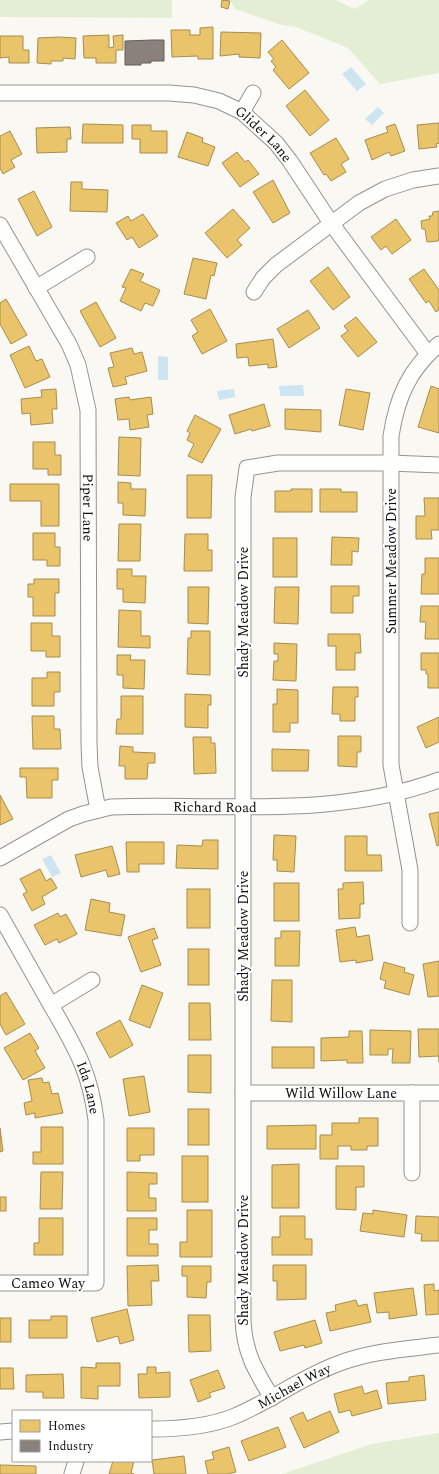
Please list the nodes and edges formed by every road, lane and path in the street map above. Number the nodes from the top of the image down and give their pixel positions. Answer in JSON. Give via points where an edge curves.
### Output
{"nodes":[{"id":1,"x":0,"y":93,"type":"edge"},
{"id":2,"x":253,"y":94,"type":"dead end"},
{"id":3,"x":242,"y":112,"type":"junction"},
{"id":4,"x":439,"y":176,"type":"edge"},
{"id":5,"x":331,"y":223,"type":"junction"},
{"id":6,"x":0,"y":225,"type":"edge"},
{"id":7,"x":87,"y":257,"type":"dead end"},
{"id":8,"x":36,"y":288,"type":"junction"},
{"id":9,"x":254,"y":292,"type":"dead end"},
{"id":10,"x":439,"y":344,"type":"edge"},
{"id":11,"x":428,"y":354,"type":"junction"},
{"id":12,"x":391,"y":463,"type":"junction"},
{"id":13,"x":439,"y":465,"type":"edge"},
{"id":14,"x":439,"y":780,"type":"edge"},
{"id":15,"x":395,"y":793,"type":"junction"},
{"id":16,"x":244,"y":806,"type":"junction"},
{"id":17,"x":98,"y":810,"type":"junction"},
{"id":18,"x":0,"y":858,"type":"edge"},
{"id":19,"x":0,"y":915,"type":"edge"},
{"id":20,"x":410,"y":924,"type":"dead end"},
{"id":21,"x":92,"y":980,"type":"dead end"},
{"id":22,"x":51,"y":1005,"type":"junction"},
{"id":23,"x":243,"y":1093,"type":"junction"},
{"id":24,"x":412,"y":1093,"type":"junction"},
{"id":25,"x":439,"y":1093,"type":"edge"},
{"id":26,"x":412,"y":1173,"type":"dead end"},
{"id":27,"x":96,"y":1283,"type":"joint"},
{"id":28,"x":0,"y":1284,"type":"edge"},
{"id":29,"x":439,"y":1345,"type":"edge"},
{"id":30,"x":272,"y":1398,"type":"junction"},
{"id":31,"x":152,"y":1429,"type":"edge"},
{"id":32,"x":12,"y":1431,"type":"edge"},
{"id":33,"x":0,"y":1432,"type":"edge"},
{"id":34,"x":76,"y":1462,"type":"edge"},
{"id":35,"x":72,"y":1474,"type":"edge"}],
"edges":[{"from":1,"to":3,"type":"street","name":"Glider Lane","via":[[169,93],[194,95]]},
{"from":2,"to":3,"type":"street"},
{"from":3,"to":5,"type":"street","name":"Glider Lane","via":[[276,143],[290,160]]},
{"from":4,"to":5,"type":"street","via":[[384,189]]},
{"from":5,"to":9,"type":"street","via":[[276,264]]},
{"from":5,"to":11,"type":"street","name":"Glider Lane"},
{"from":6,"to":8,"type":"street","name":"Piper Lane"},
{"from":7,"to":8,"type":"street"},
{"from":8,"to":17,"type":"street","name":"Piper Lane","via":[[69,344],[78,365],[88,410],[89,743],[90,767]]},
{"from":10,"to":11,"type":"street","name":"Summer Meadow Drive"},
{"from":11,"to":12,"type":"street","name":"Summer Meadow Drive","via":[[416,366],[395,411],[391,436]]},
{"from":12,"to":13,"type":"street"},
{"from":12,"to":15,"type":"street","name":"Summer Meadow Drive","via":[[391,766]]},
{"from":12,"to":16,"type":"street","name":"Shady Meadow Drive","via":[[278,463],[247,468],[243,497]]},
{"from":14,"to":15,"type":"street","name":"Richard Road"},
{"from":15,"to":16,"type":"street","name":"Richard Road","via":[[311,806]]},
{"from":15,"to":20,"type":"street","name":"Summer Meadow Drive","via":[[410,870]]},
{"from":16,"to":17,"type":"street","name":"Richard Road","via":[[130,806]]},
{"from":16,"to":23,"type":"street","name":"Shady Meadow Drive"},
{"from":17,"to":18,"type":"street","name":"Richard Road","via":[[69,820]]},
{"from":19,"to":22,"type":"street","name":"Ida Lane"},
{"from":21,"to":22,"type":"street"},
{"from":22,"to":27,"type":"street","name":"Ida Lane","via":[[80,1055],[93,1098],[96,1120]]},
{"from":23,"to":24,"type":"street","name":"Wild Willow Lane"},
{"from":23,"to":30,"type":"street","name":"Shady Meadow Drive","via":[[244,1340],[250,1360]]},
{"from":24,"to":25,"type":"street","name":"Wild Willow Lane"},
{"from":24,"to":26,"type":"street"},
{"from":27,"to":28,"type":"street","name":"Cameo Way"},
{"from":29,"to":30,"type":"street","name":"Michael Way","via":[[395,1350],[340,1363]]},
{"from":30,"to":31,"type":"street","name":"Michael Way","via":[[234,1417],[173,1429]]},
{"from":32,"to":33,"type":"street"},
{"from":34,"to":35,"type":"street"}]}
